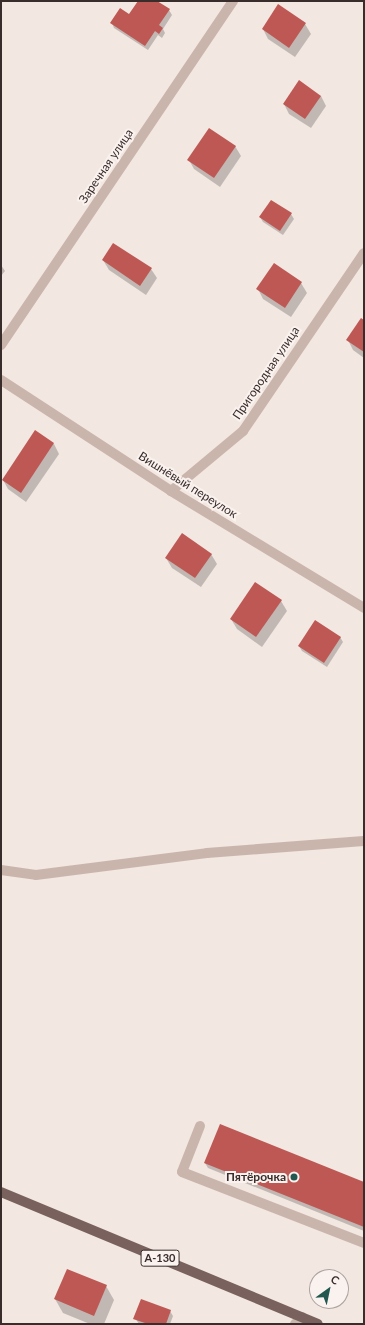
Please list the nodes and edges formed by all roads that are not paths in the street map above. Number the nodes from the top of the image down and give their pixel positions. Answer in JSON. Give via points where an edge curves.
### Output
{"nodes":[{"id":1,"x":233,"y":1,"type":"edge"},
{"id":2,"x":364,"y":253,"type":"edge"},
{"id":3,"x":1,"y":345,"type":"edge"},
{"id":4,"x":1,"y":380,"type":"edge"},
{"id":5,"x":171,"y":492,"type":"junction"},
{"id":6,"x":364,"y":608,"type":"edge"},
{"id":7,"x":364,"y":841,"type":"edge"},
{"id":8,"x":1,"y":870,"type":"edge"},
{"id":9,"x":200,"y":1126,"type":"dead end"},
{"id":10,"x":1,"y":1192,"type":"edge"},
{"id":11,"x":364,"y":1243,"type":"edge"},
{"id":12,"x":299,"y":1321,"type":"edge"},
{"id":13,"x":318,"y":1324,"type":"edge"}],
"edges":[{"from":1,"to":3,"type":"street","name":"Заречная улица"},
{"from":2,"to":5,"type":"street","name":"Пригородная улица","via":[[242,431]]},
{"from":4,"to":5,"type":"street","name":"Вишнёвый переулок"},
{"from":5,"to":6,"type":"street","name":"Вишнёвый переулок"},
{"from":7,"to":8,"type":"street","via":[[207,853],[36,876]]},
{"from":9,"to":11,"type":"street","via":[[182,1172]]},
{"from":10,"to":12,"type":"main road","number":"А-130"},
{"from":12,"to":13,"type":"main road","number":"А-130"}]}
